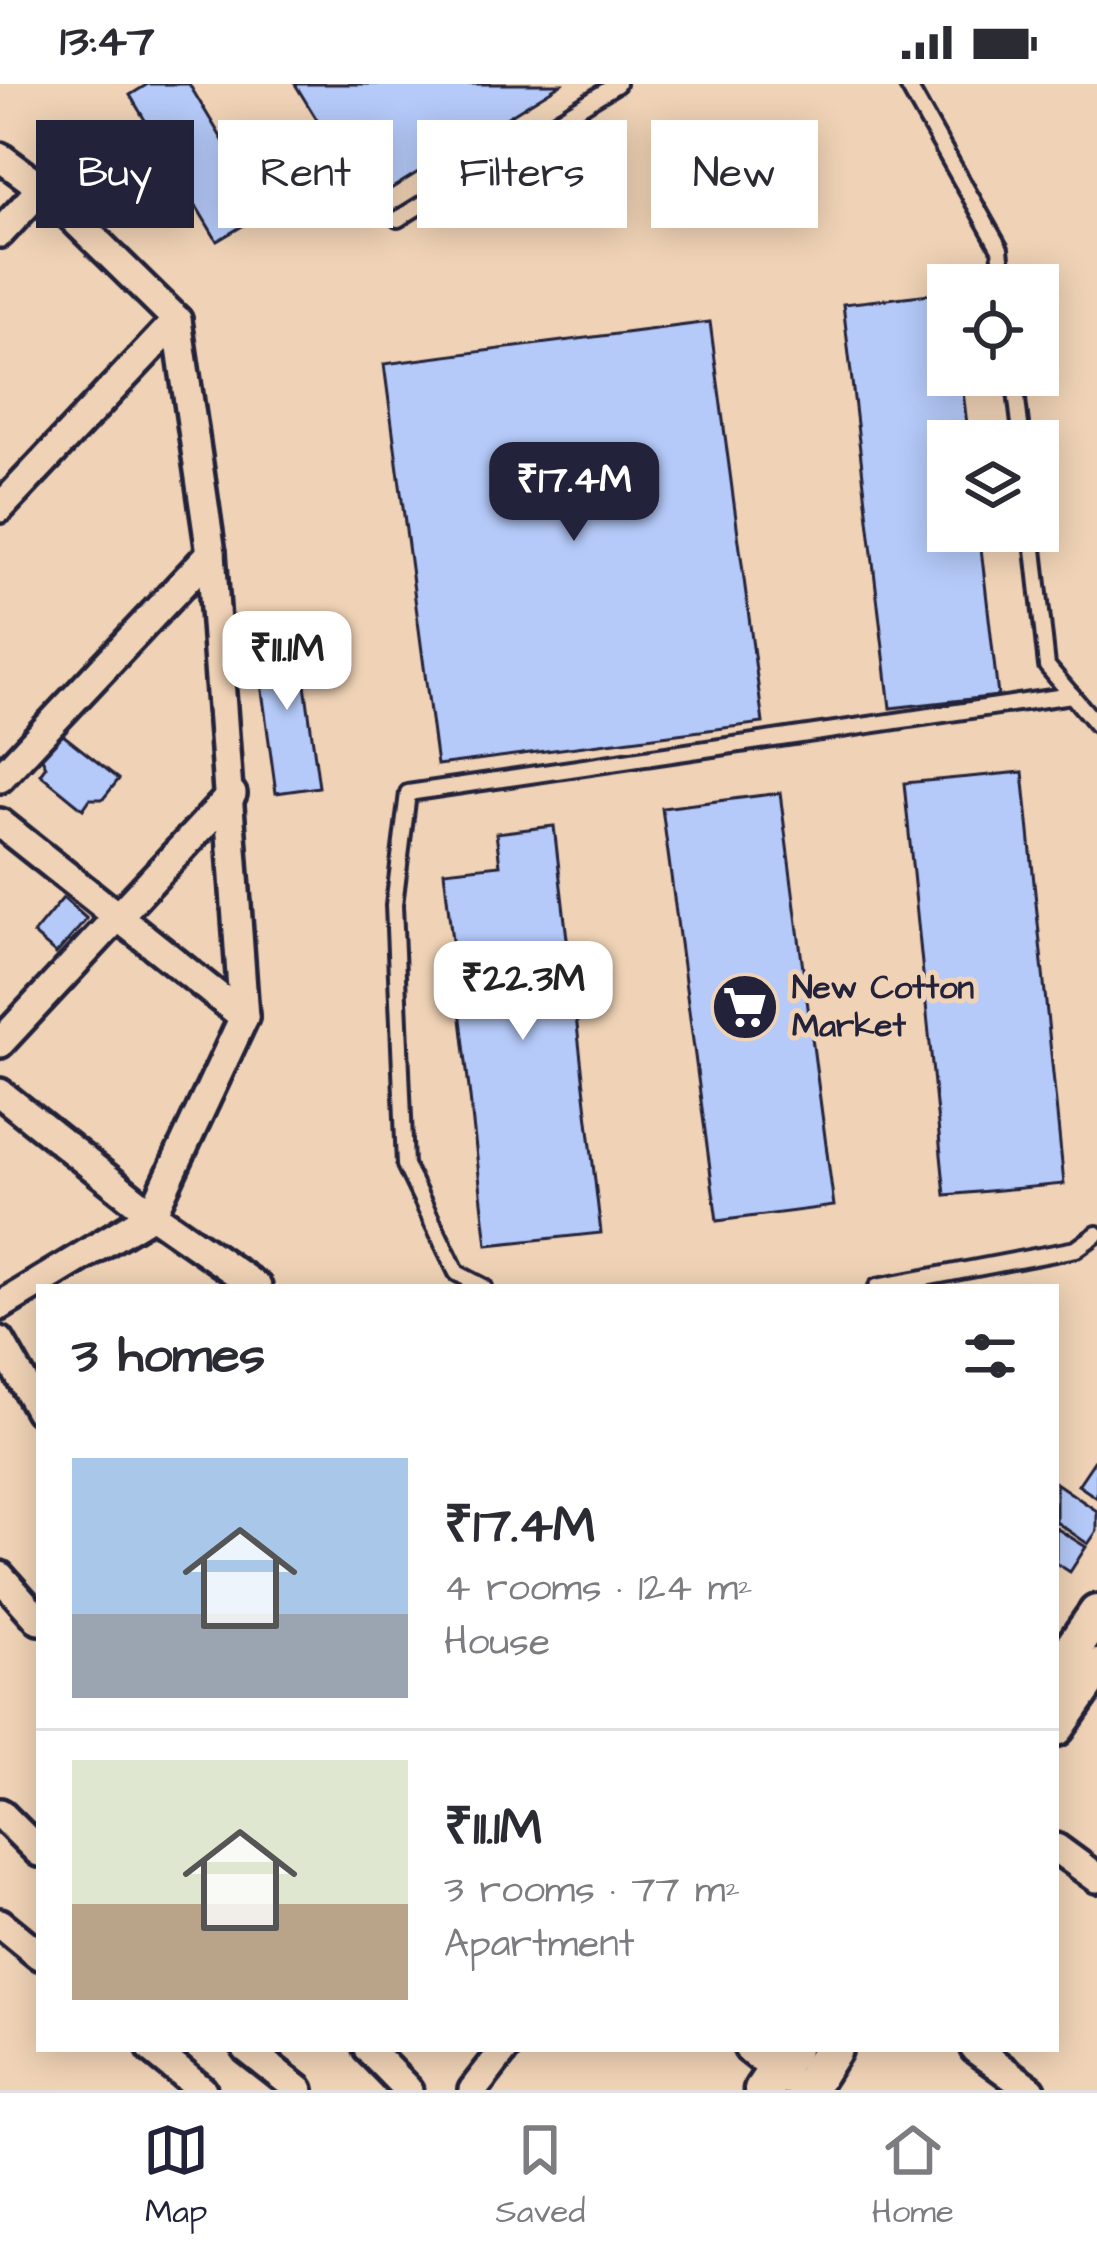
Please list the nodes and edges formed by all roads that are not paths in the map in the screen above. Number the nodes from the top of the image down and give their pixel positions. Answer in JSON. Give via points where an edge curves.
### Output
{"nodes":[{"id":1,"x":617,"y":84,"type":"edge"},
{"id":2,"x":907,"y":84,"type":"edge"},
{"id":3,"x":0,"y":157,"type":"edge"},
{"id":4,"x":36,"y":184,"type":"edge"},
{"id":5,"x":36,"y":194,"type":"edge"},
{"id":6,"x":398,"y":219,"type":"dead end"},
{"id":7,"x":83,"y":228,"type":"edge"},
{"id":8,"x":0,"y":232,"type":"edge"},
{"id":9,"x":1002,"y":264,"type":"edge"},
{"id":10,"x":177,"y":320,"type":"junction"},
{"id":11,"x":0,"y":508,"type":"edge"},
{"id":12,"x":1034,"y":552,"type":"edge"},
{"id":13,"x":211,"y":553,"type":"junction"},
{"id":14,"x":1072,"y":695,"type":"junction"},
{"id":15,"x":1097,"y":725,"type":"edge"},
{"id":16,"x":0,"y":778,"type":"edge"},
{"id":17,"x":232,"y":794,"type":"junction"},
{"id":18,"x":0,"y":824,"type":"edge"},
{"id":19,"x":121,"y":916,"type":"junction"},
{"id":20,"x":244,"y":1017,"type":"junction"},
{"id":21,"x":0,"y":1043,"type":"edge"},
{"id":22,"x":0,"y":1093,"type":"edge"},
{"id":23,"x":152,"y":1214,"type":"junction"},
{"id":24,"x":1097,"y":1234,"type":"edge"},
{"id":25,"x":36,"y":1284,"type":"edge"},
{"id":26,"x":36,"y":1284,"type":"edge"},
{"id":27,"x":253,"y":1284,"type":"edge"},
{"id":28,"x":478,"y":1284,"type":"edge"},
{"id":29,"x":893,"y":1284,"type":"edge"},
{"id":30,"x":0,"y":1306,"type":"edge"},
{"id":31,"x":0,"y":1341,"type":"edge"},
{"id":32,"x":36,"y":1406,"type":"edge"},
{"id":33,"x":0,"y":1576,"type":"edge"},
{"id":34,"x":1097,"y":1614,"type":"edge"},
{"id":35,"x":36,"y":1617,"type":"edge"},
{"id":36,"x":1097,"y":1668,"type":"edge"},
{"id":37,"x":1059,"y":1669,"type":"edge"},
{"id":38,"x":1059,"y":1723,"type":"edge"},
{"id":39,"x":0,"y":1813,"type":"edge"},
{"id":40,"x":36,"y":1849,"type":"edge"},
{"id":41,"x":1059,"y":1850,"type":"edge"},
{"id":42,"x":1097,"y":1878,"type":"edge"},
{"id":43,"x":0,"y":1923,"type":"edge"},
{"id":44,"x":36,"y":1953,"type":"edge"},
{"id":45,"x":156,"y":2052,"type":"edge"},
{"id":46,"x":252,"y":2052,"type":"edge"},
{"id":47,"x":371,"y":2052,"type":"edge"},
{"id":48,"x":503,"y":2052,"type":"edge"},
{"id":49,"x":826,"y":2052,"type":"edge"},
{"id":50,"x":979,"y":2052,"type":"edge"},
{"id":51,"x":781,"y":2073,"type":"edge"},
{"id":52,"x":202,"y":2090,"type":"edge"},
{"id":53,"x":299,"y":2090,"type":"edge"},
{"id":54,"x":408,"y":2090,"type":"edge"},
{"id":55,"x":473,"y":2090,"type":"edge"},
{"id":56,"x":1030,"y":2090,"type":"edge"}],
"edges":[{"from":1,"to":6,"type":"lane"},
{"from":2,"to":9,"type":"lane"},
{"from":3,"to":4,"type":"street"},
{"from":5,"to":8,"type":"street"},
{"from":7,"to":10,"type":"street"},
{"from":10,"to":11,"type":"street"},
{"from":10,"to":13,"type":"street"},
{"from":12,"to":14,"type":"lane","via":[[1047,666]]},
{"from":13,"to":16,"type":"street"},
{"from":13,"to":17,"type":"street"},
{"from":14,"to":15,"type":"lane"},
{"from":14,"to":28,"type":"lane","via":[[408,793],[394,905],[405,1165],[458,1273]]},
{"from":17,"to":19,"type":"street"},
{"from":17,"to":20,"type":"street"},
{"from":18,"to":19,"type":"street"},
{"from":19,"to":20,"type":"street"},
{"from":19,"to":21,"type":"street"},
{"from":20,"to":23,"type":"street"},
{"from":22,"to":23,"type":"street"},
{"from":23,"to":25,"type":"street"},
{"from":23,"to":27,"type":"street"},
{"from":24,"to":29,"type":"lane","via":[[1076,1249]]},
{"from":26,"to":30,"type":"street"},
{"from":31,"to":32,"type":"street"},
{"from":33,"to":35,"type":"street"},
{"from":34,"to":37,"type":"street"},
{"from":36,"to":38,"type":"street"},
{"from":39,"to":40,"type":"street"},
{"from":41,"to":42,"type":"street"},
{"from":43,"to":44,"type":"street"},
{"from":45,"to":52,"type":"street"},
{"from":46,"to":53,"type":"street"},
{"from":47,"to":54,"type":"street"},
{"from":48,"to":55,"type":"street"},
{"from":49,"to":51,"type":"street"},
{"from":50,"to":56,"type":"street"}]}
